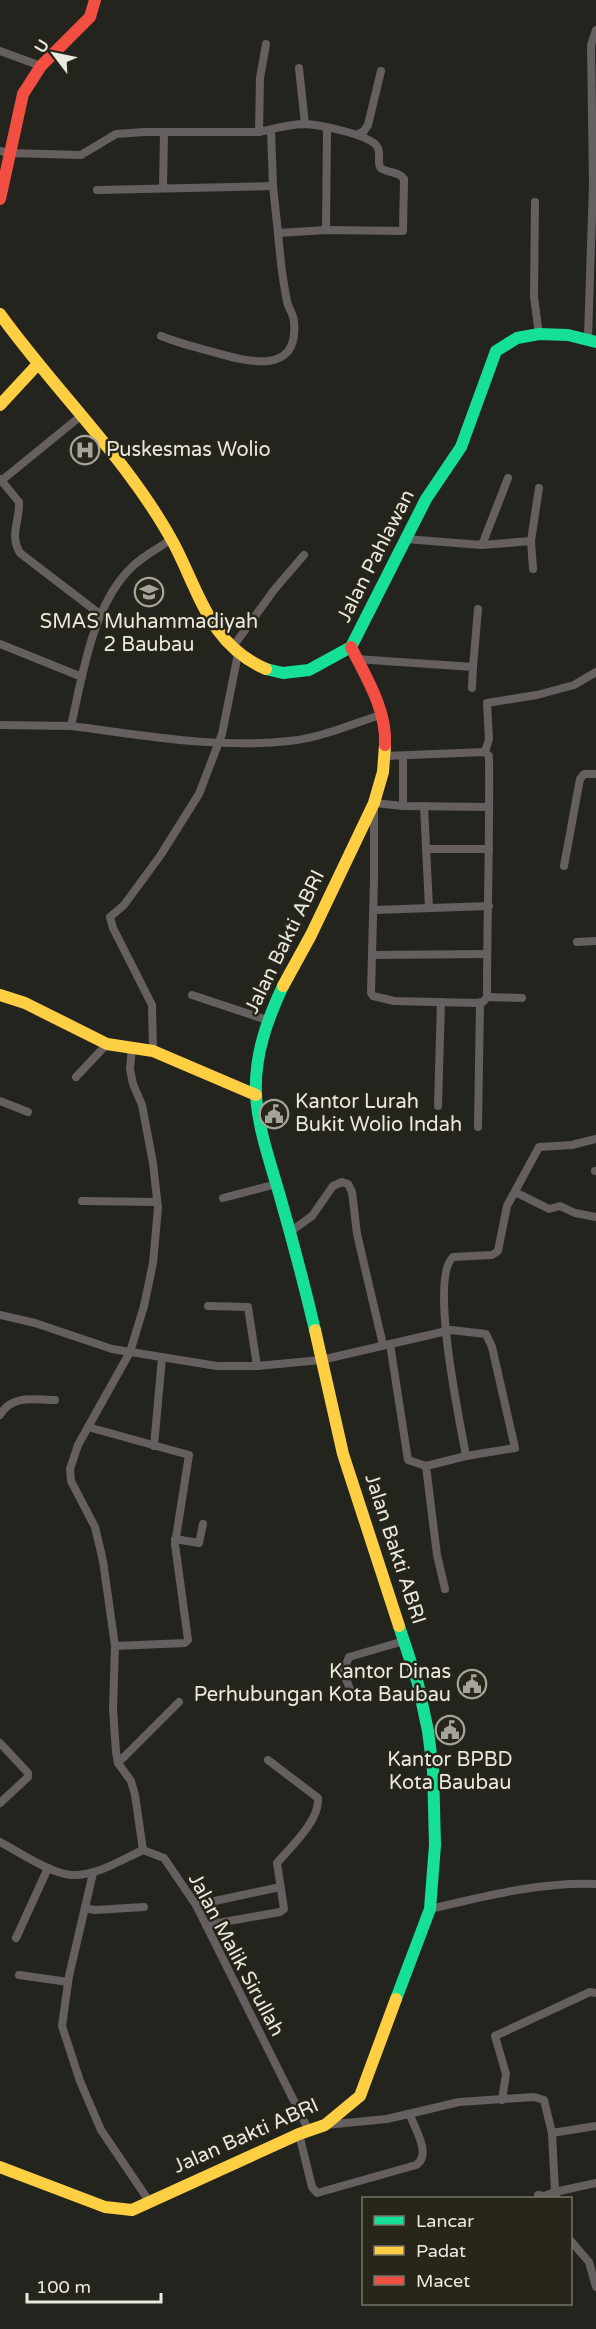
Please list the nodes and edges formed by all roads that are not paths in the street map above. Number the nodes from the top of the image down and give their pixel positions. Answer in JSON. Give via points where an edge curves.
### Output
{"nodes":[{"id":1,"x":95,"y":0,"type":"edge"},
{"id":2,"x":596,"y":30,"type":"edge"},
{"id":3,"x":266,"y":44,"type":"dead end"},
{"id":4,"x":0,"y":51,"type":"edge"},
{"id":5,"x":41,"y":66,"type":"junction"},
{"id":6,"x":299,"y":68,"type":"dead end"},
{"id":7,"x":381,"y":71,"type":"dead end"},
{"id":8,"x":305,"y":124,"type":"junction"},
{"id":9,"x":327,"y":129,"type":"junction"},
{"id":10,"x":271,"y":130,"type":"junction"},
{"id":11,"x":164,"y":132,"type":"junction"},
{"id":12,"x":259,"y":132,"type":"junction"},
{"id":13,"x":358,"y":134,"type":"junction"},
{"id":14,"x":5,"y":152,"type":"edge"},
{"id":15,"x":595,"y":184,"type":"edge"},
{"id":16,"x":273,"y":186,"type":"junction"},
{"id":17,"x":163,"y":187,"type":"junction"},
{"id":18,"x":98,"y":190,"type":"dead end"},
{"id":19,"x":0,"y":199,"type":"edge"},
{"id":20,"x":535,"y":202,"type":"dead end"},
{"id":21,"x":326,"y":230,"type":"junction"},
{"id":22,"x":278,"y":233,"type":"junction"},
{"id":23,"x":0,"y":314,"type":"edge"},
{"id":24,"x":539,"y":334,"type":"junction"},
{"id":25,"x":160,"y":336,"type":"dead end"},
{"id":26,"x":592,"y":340,"type":"edge"},
{"id":27,"x":38,"y":364,"type":"junction"},
{"id":28,"x":0,"y":405,"type":"edge"},
{"id":29,"x":82,"y":415,"type":"junction"},
{"id":30,"x":508,"y":478,"type":"dead end"},
{"id":31,"x":1,"y":480,"type":"edge"},
{"id":32,"x":540,"y":488,"type":"dead end"},
{"id":33,"x":172,"y":539,"type":"junction"},
{"id":34,"x":405,"y":539,"type":"junction"},
{"id":35,"x":531,"y":541,"type":"junction"},
{"id":36,"x":482,"y":545,"type":"junction"},
{"id":37,"x":304,"y":555,"type":"dead end"},
{"id":38,"x":533,"y":569,"type":"dead end"},
{"id":39,"x":478,"y":609,"type":"dead end"},
{"id":40,"x":101,"y":615,"type":"junction"},
{"id":41,"x":0,"y":644,"type":"edge"},
{"id":42,"x":351,"y":647,"type":"junction"},
{"id":43,"x":235,"y":651,"type":"junction"},
{"id":44,"x":356,"y":659,"type":"junction"},
{"id":45,"x":472,"y":667,"type":"junction"},
{"id":46,"x":596,"y":672,"type":"edge"},
{"id":47,"x":82,"y":677,"type":"junction"},
{"id":48,"x":472,"y":688,"type":"dead end"},
{"id":49,"x":381,"y":715,"type":"junction"},
{"id":50,"x":0,"y":725,"type":"edge"},
{"id":51,"x":71,"y":726,"type":"junction"},
{"id":52,"x":219,"y":744,"type":"junction"},
{"id":53,"x":485,"y":752,"type":"junction"},
{"id":54,"x":385,"y":756,"type":"junction"},
{"id":55,"x":403,"y":756,"type":"junction"},
{"id":56,"x":596,"y":774,"type":"edge"},
{"id":57,"x":374,"y":803,"type":"junction"},
{"id":58,"x":403,"y":806,"type":"junction"},
{"id":59,"x":424,"y":806,"type":"junction"},
{"id":60,"x":489,"y":807,"type":"junction"},
{"id":61,"x":427,"y":849,"type":"junction"},
{"id":62,"x":489,"y":849,"type":"junction"},
{"id":63,"x":564,"y":866,"type":"dead end"},
{"id":64,"x":489,"y":906,"type":"junction"},
{"id":65,"x":429,"y":908,"type":"junction"},
{"id":66,"x":374,"y":910,"type":"junction"},
{"id":67,"x":596,"y":941,"type":"edge"},
{"id":68,"x":577,"y":942,"type":"dead end"},
{"id":69,"x":487,"y":954,"type":"junction"},
{"id":70,"x":373,"y":955,"type":"junction"},
{"id":71,"x":0,"y":995,"type":"edge"},
{"id":72,"x":192,"y":995,"type":"dead end"},
{"id":73,"x":522,"y":998,"type":"dead end"},
{"id":74,"x":483,"y":1000,"type":"junction"},
{"id":75,"x":441,"y":1002,"type":"junction"},
{"id":76,"x":267,"y":1020,"type":"junction"},
{"id":77,"x":107,"y":1044,"type":"junction"},
{"id":78,"x":132,"y":1047,"type":"junction"},
{"id":79,"x":153,"y":1051,"type":"junction"},
{"id":80,"x":76,"y":1077,"type":"dead end"},
{"id":81,"x":256,"y":1095,"type":"junction"},
{"id":82,"x":0,"y":1101,"type":"edge"},
{"id":83,"x":438,"y":1106,"type":"dead end"},
{"id":84,"x":28,"y":1112,"type":"dead end"},
{"id":85,"x":478,"y":1127,"type":"dead end"},
{"id":86,"x":596,"y":1139,"type":"edge"},
{"id":87,"x":277,"y":1184,"type":"junction"},
{"id":88,"x":514,"y":1192,"type":"junction"},
{"id":89,"x":223,"y":1198,"type":"dead end"},
{"id":90,"x":82,"y":1200,"type":"dead end"},
{"id":91,"x":157,"y":1202,"type":"junction"},
{"id":92,"x":596,"y":1217,"type":"edge"},
{"id":93,"x":290,"y":1232,"type":"junction"},
{"id":94,"x":208,"y":1306,"type":"dead end"},
{"id":95,"x":0,"y":1316,"type":"edge"},
{"id":96,"x":445,"y":1331,"type":"junction"},
{"id":97,"x":387,"y":1344,"type":"junction"},
{"id":98,"x":130,"y":1352,"type":"junction"},
{"id":99,"x":162,"y":1358,"type":"junction"},
{"id":100,"x":321,"y":1360,"type":"junction"},
{"id":101,"x":257,"y":1366,"type":"junction"},
{"id":102,"x":55,"y":1400,"type":"dead end"},
{"id":103,"x":0,"y":1414,"type":"edge"},
{"id":104,"x":88,"y":1427,"type":"junction"},
{"id":105,"x":154,"y":1446,"type":"junction"},
{"id":106,"x":466,"y":1456,"type":"junction"},
{"id":107,"x":426,"y":1466,"type":"junction"},
{"id":108,"x":203,"y":1524,"type":"dead end"},
{"id":109,"x":175,"y":1539,"type":"junction"},
{"id":110,"x":445,"y":1589,"type":"dead end"},
{"id":111,"x":404,"y":1641,"type":"junction"},
{"id":112,"x":115,"y":1646,"type":"junction"},
{"id":113,"x":350,"y":1689,"type":"dead end"},
{"id":114,"x":179,"y":1702,"type":"dead end"},
{"id":115,"x":0,"y":1743,"type":"edge"},
{"id":116,"x":268,"y":1760,"type":"dead end"},
{"id":117,"x":118,"y":1764,"type":"junction"},
{"id":118,"x":0,"y":1803,"type":"edge"},
{"id":119,"x":0,"y":1842,"type":"edge"},
{"id":120,"x":143,"y":1850,"type":"junction"},
{"id":121,"x":48,"y":1868,"type":"junction"},
{"id":122,"x":93,"y":1873,"type":"junction"},
{"id":123,"x":596,"y":1884,"type":"edge"},
{"id":124,"x":280,"y":1887,"type":"junction"},
{"id":125,"x":196,"y":1905,"type":"junction"},
{"id":126,"x":144,"y":1907,"type":"dead end"},
{"id":127,"x":85,"y":1908,"type":"junction"},
{"id":128,"x":430,"y":1909,"type":"junction"},
{"id":129,"x":206,"y":1925,"type":"junction"},
{"id":130,"x":16,"y":1938,"type":"dead end"},
{"id":131,"x":20,"y":1975,"type":"dead end"},
{"id":132,"x":68,"y":1982,"type":"junction"},
{"id":133,"x":596,"y":1993,"type":"edge"},
{"id":134,"x":502,"y":2100,"type":"junction"},
{"id":135,"x":410,"y":2115,"type":"junction"},
{"id":136,"x":325,"y":2125,"type":"junction"},
{"id":137,"x":596,"y":2126,"type":"edge"},
{"id":138,"x":304,"y":2133,"type":"junction"},
{"id":139,"x":552,"y":2133,"type":"junction"},
{"id":140,"x":0,"y":2167,"type":"edge"},
{"id":141,"x":596,"y":2183,"type":"edge"},
{"id":142,"x":538,"y":2195,"type":"dead end"},
{"id":143,"x":555,"y":2195,"type":"edge"},
{"id":144,"x":149,"y":2201,"type":"junction"},
{"id":145,"x":572,"y":2242,"type":"edge"},
{"id":146,"x":596,"y":2287,"type":"edge"}],
"edges":[{"from":1,"to":5,"type":"main road","via":[[90,17]]},
{"from":2,"to":15,"type":"street","via":[[591,45]]},
{"from":3,"to":12,"type":"street","via":[[260,78]]},
{"from":4,"to":5,"type":"street"},
{"from":5,"to":14,"type":"main road","via":[[23,93]]},
{"from":6,"to":8,"type":"street"},
{"from":7,"to":13,"type":"street","via":[[368,125]]},
{"from":8,"to":9,"type":"street"},
{"from":8,"to":10,"type":"street"},
{"from":9,"to":13,"type":"street"},
{"from":9,"to":21,"type":"street"},
{"from":10,"to":12,"type":"street"},
{"from":10,"to":16,"type":"street"},
{"from":11,"to":12,"type":"street"},
{"from":11,"to":14,"type":"street","via":[[116,134],[81,155]]},
{"from":11,"to":17,"type":"street"},
{"from":13,"to":21,"type":"street","via":[[378,147],[382,170],[400,173],[404,179],[403,231]]},
{"from":14,"to":19,"type":"main road"},
{"from":15,"to":26,"type":"street"},
{"from":16,"to":17,"type":"street"},
{"from":16,"to":22,"type":"street"},
{"from":17,"to":18,"type":"street"},
{"from":20,"to":24,"type":"street","via":[[534,297]]},
{"from":21,"to":22,"type":"street"},
{"from":22,"to":25,"type":"street","via":[[280,268],[295,324],[292,345],[285,355],[267,362],[251,362]]},
{"from":23,"to":27,"type":"main road","name":"Jalan Pahlawan"},
{"from":24,"to":26,"type":"main road","name":"Jalan Pahlawan"},
{"from":24,"to":34,"type":"main road","name":"Jalan Pahlawan","via":[[517,338],[496,351],[461,447]]},
{"from":27,"to":28,"type":"main road"},
{"from":27,"to":29,"type":"main road","name":"Jalan Pahlawan"},
{"from":29,"to":31,"type":"street"},
{"from":29,"to":33,"type":"main road","name":"Jalan Pahlawan"},
{"from":30,"to":36,"type":"street"},
{"from":31,"to":40,"type":"street","via":[[19,502],[14,532],[20,553]]},
{"from":32,"to":35,"type":"street"},
{"from":33,"to":40,"type":"street","via":[[127,572]]},
{"from":33,"to":43,"type":"main road","name":"Jalan Pahlawan","via":[[217,631]]},
{"from":34,"to":36,"type":"street"},
{"from":34,"to":42,"type":"main road","name":"Jalan Pahlawan"},
{"from":35,"to":36,"type":"street"},
{"from":35,"to":38,"type":"street"},
{"from":37,"to":43,"type":"street","via":[[274,590]]},
{"from":39,"to":45,"type":"street"},
{"from":40,"to":47,"type":"street"},
{"from":41,"to":47,"type":"street"},
{"from":42,"to":43,"type":"main road","name":"Jalan Pahlawan","via":[[330,662],[301,673],[266,670]]},
{"from":42,"to":44,"type":"main road","name":"Jalan Bakti ABRI"},
{"from":43,"to":52,"type":"street"},
{"from":44,"to":45,"type":"street"},
{"from":44,"to":49,"type":"main road","name":"Jalan Bakti ABRI"},
{"from":45,"to":48,"type":"street"},
{"from":46,"to":53,"type":"street","via":[[574,685],[487,703],[489,739]]},
{"from":47,"to":51,"type":"street"},
{"from":49,"to":52,"type":"street","via":[[319,736]]},
{"from":49,"to":54,"type":"main road","name":"Jalan Bakti ABRI"},
{"from":50,"to":51,"type":"street"},
{"from":51,"to":52,"type":"street"},
{"from":52,"to":79,"type":"street","via":[[199,794],[160,856],[110,918],[152,1005]]},
{"from":53,"to":55,"type":"street"},
{"from":53,"to":60,"type":"street","via":[[489,756]]},
{"from":54,"to":55,"type":"street"},
{"from":54,"to":57,"type":"main road","name":"Jalan Bakti ABRI"},
{"from":55,"to":58,"type":"street"},
{"from":56,"to":63,"type":"street","via":[[584,774],[580,779]]},
{"from":57,"to":58,"type":"street"},
{"from":57,"to":66,"type":"street"},
{"from":57,"to":76,"type":"main road","name":"Jalan Bakti ABRI"},
{"from":58,"to":59,"type":"street"},
{"from":59,"to":60,"type":"street"},
{"from":59,"to":61,"type":"street"},
{"from":60,"to":62,"type":"street"},
{"from":61,"to":62,"type":"street"},
{"from":61,"to":65,"type":"street"},
{"from":62,"to":64,"type":"street"},
{"from":64,"to":65,"type":"street"},
{"from":64,"to":69,"type":"street"},
{"from":65,"to":66,"type":"street"},
{"from":66,"to":70,"type":"street"},
{"from":67,"to":68,"type":"street"},
{"from":69,"to":70,"type":"street"},
{"from":69,"to":74,"type":"street"},
{"from":70,"to":75,"type":"street","via":[[373,996]]},
{"from":71,"to":77,"type":"main road","via":[[25,1003]]},
{"from":72,"to":76,"type":"street"},
{"from":73,"to":74,"type":"street"},
{"from":74,"to":75,"type":"street"},
{"from":74,"to":85,"type":"street"},
{"from":75,"to":83,"type":"street"},
{"from":76,"to":81,"type":"main road","name":"Jalan Bakti ABRI"},
{"from":77,"to":78,"type":"main road"},
{"from":77,"to":80,"type":"street"},
{"from":78,"to":79,"type":"main road"},
{"from":78,"to":91,"type":"street","via":[[130,1069],[148,1131]]},
{"from":79,"to":81,"type":"main road"},
{"from":81,"to":87,"type":"main road","name":"Jalan Bakti ABRI"},
{"from":82,"to":84,"type":"street"},
{"from":86,"to":88,"type":"street","via":[[539,1147]]},
{"from":87,"to":89,"type":"street"},
{"from":87,"to":93,"type":"main road","name":"Jalan Bakti ABRI"},
{"from":88,"to":92,"type":"street","via":[[549,1209],[560,1206]]},
{"from":88,"to":96,"type":"street","via":[[496,1254],[450,1260]]},
{"from":90,"to":91,"type":"street"},
{"from":91,"to":98,"type":"street","via":[[153,1263]]},
{"from":93,"to":97,"type":"street","via":[[312,1216],[333,1186],[348,1184],[357,1234]]},
{"from":93,"to":100,"type":"main road","name":"Jalan Bakti ABRI"},
{"from":94,"to":101,"type":"street","via":[[248,1307]]},
{"from":95,"to":98,"type":"street"},
{"from":96,"to":97,"type":"street"},
{"from":96,"to":106,"type":"street"},
{"from":96,"to":106,"type":"street","via":[[488,1336],[515,1448]]},
{"from":97,"to":100,"type":"street"},
{"from":97,"to":107,"type":"street","via":[[407,1459]]},
{"from":98,"to":99,"type":"street"},
{"from":98,"to":104,"type":"street"},
{"from":99,"to":101,"type":"street","via":[[217,1366]]},
{"from":99,"to":105,"type":"street"},
{"from":100,"to":101,"type":"street"},
{"from":100,"to":111,"type":"main road","name":"Jalan Bakti ABRI","via":[[343,1454]]},
{"from":102,"to":103,"type":"street","via":[[13,1401]]},
{"from":104,"to":105,"type":"street"},
{"from":104,"to":112,"type":"street","via":[[71,1463],[71,1480],[95,1527]]},
{"from":105,"to":109,"type":"street","via":[[189,1455]]},
{"from":106,"to":107,"type":"street"},
{"from":107,"to":110,"type":"street"},
{"from":108,"to":109,"type":"street","via":[[198,1543]]},
{"from":109,"to":112,"type":"street","via":[[188,1640]]},
{"from":111,"to":113,"type":"street","via":[[349,1657],[343,1672]]},
{"from":111,"to":128,"type":"main road","name":"Jalan Bakti ABRI","via":[[418,1684],[433,1770],[435,1845]]},
{"from":112,"to":117,"type":"street","via":[[113,1709]]},
{"from":114,"to":117,"type":"street"},
{"from":115,"to":118,"type":"street","via":[[28,1773]]},
{"from":116,"to":124,"type":"street","via":[[318,1798],[301,1836],[277,1863]]},
{"from":117,"to":120,"type":"street","via":[[132,1784]]},
{"from":119,"to":121,"type":"street"},
{"from":120,"to":122,"type":"street"},
{"from":120,"to":125,"type":"street","name":"Jalan Malik Sirullah","via":[[164,1858]]},
{"from":121,"to":122,"type":"street","via":[[74,1876]]},
{"from":121,"to":130,"type":"street"},
{"from":122,"to":127,"type":"street"},
{"from":123,"to":128,"type":"street","via":[[563,1883],[495,1893]]},
{"from":124,"to":125,"type":"street"},
{"from":124,"to":129,"type":"street","via":[[282,1911]]},
{"from":125,"to":129,"type":"street","name":"Jalan Malik Sirullah"},
{"from":126,"to":127,"type":"street"},
{"from":127,"to":132,"type":"street"},
{"from":128,"to":136,"type":"main road","name":"Jalan Bakti ABRI","via":[[360,2096]]},
{"from":129,"to":138,"type":"street","name":"Jalan Malik Sirullah"},
{"from":131,"to":132,"type":"street"},
{"from":132,"to":144,"type":"street","via":[[62,2026],[80,2081],[101,2130]]},
{"from":133,"to":134,"type":"street","via":[[590,1992],[495,2036],[506,2074]]},
{"from":134,"to":135,"type":"street","via":[[459,2102]]},
{"from":134,"to":139,"type":"street","via":[[542,2098]]},
{"from":135,"to":136,"type":"street"},
{"from":135,"to":138,"type":"street","name":"Jalan Malik Sirullah","via":[[421,2143],[421,2162],[317,2193],[312,2187]]},
{"from":136,"to":138,"type":"main road","name":"Jalan Bakti ABRI"},
{"from":137,"to":139,"type":"street"},
{"from":138,"to":144,"type":"main road","name":"Jalan Bakti ABRI"},
{"from":139,"to":143,"type":"street"},
{"from":140,"to":144,"type":"main road","name":"Jalan Bakti ABRI","via":[[112,2209],[132,2210]]},
{"from":141,"to":143,"type":"street"},
{"from":142,"to":143,"type":"street"},
{"from":145,"to":146,"type":"street","via":[[590,2262]]}]}
